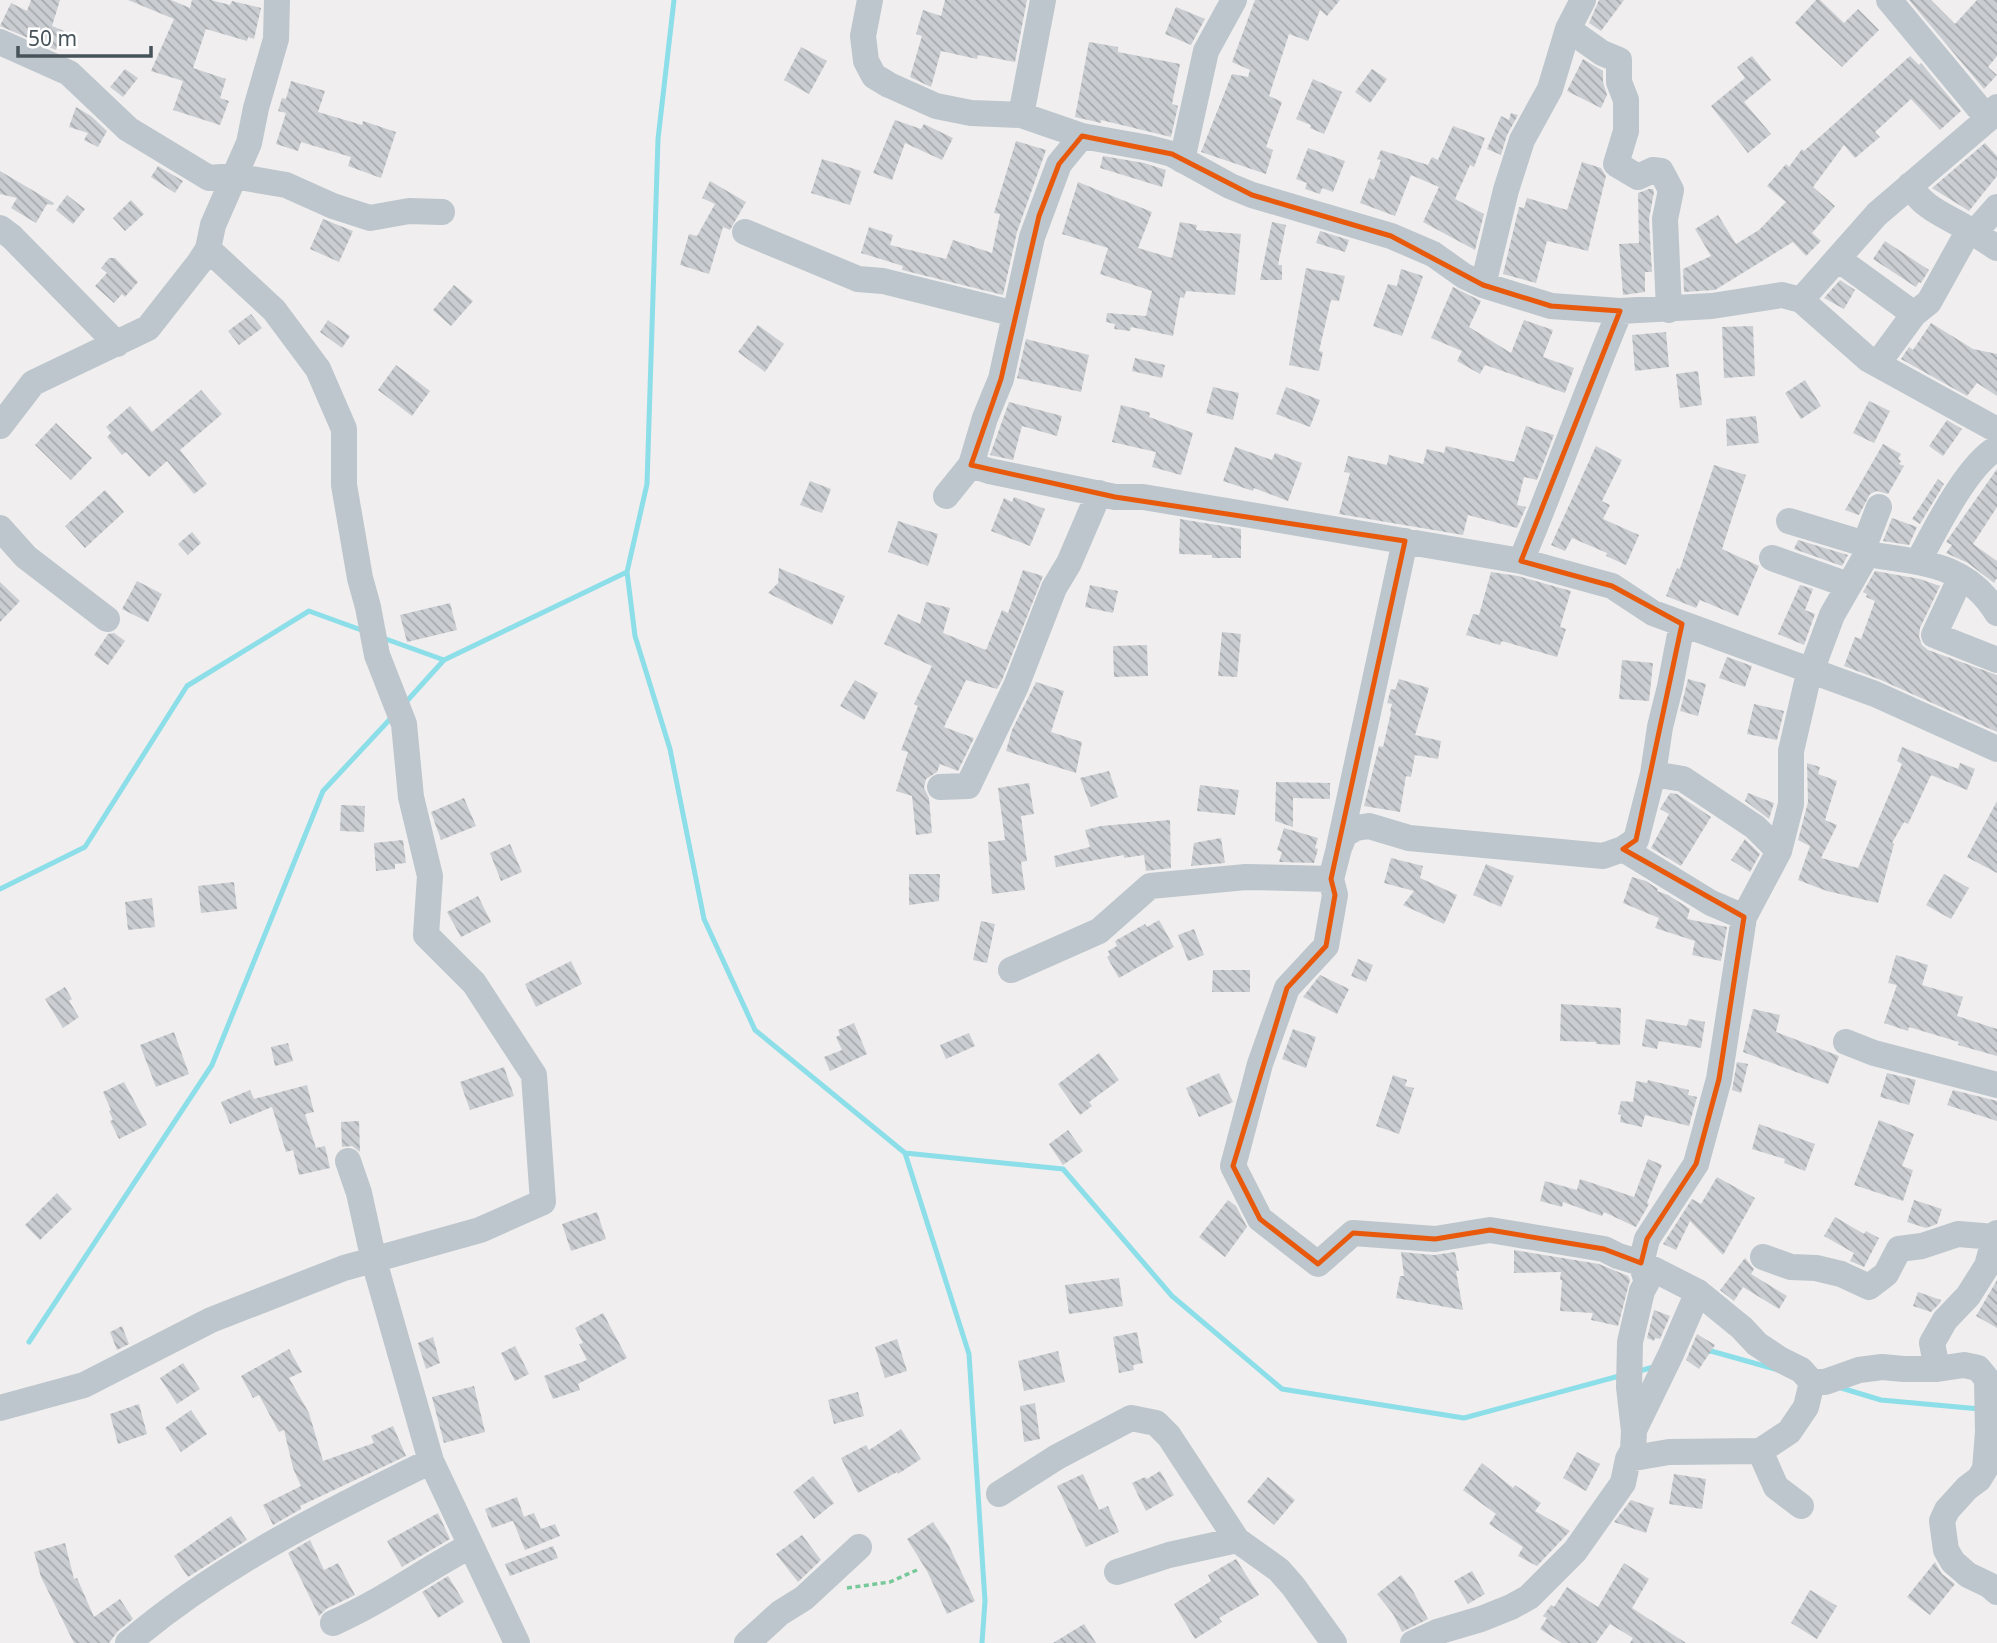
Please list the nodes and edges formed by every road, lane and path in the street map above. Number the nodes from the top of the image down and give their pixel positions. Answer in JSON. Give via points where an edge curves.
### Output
{"nodes":[{"id":1,"x":277,"y":0,"type":"edge"},
{"id":2,"x":870,"y":0,"type":"edge"},
{"id":3,"x":1043,"y":0,"type":"edge"},
{"id":4,"x":1234,"y":0,"type":"edge"},
{"id":5,"x":1583,"y":0,"type":"edge"},
{"id":6,"x":1889,"y":0,"type":"edge"},
{"id":7,"x":1568,"y":29,"type":"junction"},
{"id":8,"x":0,"y":42,"type":"edge"},
{"id":9,"x":1993,"y":113,"type":"edge"},
{"id":10,"x":1021,"y":116,"type":"junction"},
{"id":11,"x":1082,"y":136,"type":"junction"},
{"id":12,"x":1182,"y":160,"type":"junction"},
{"id":13,"x":234,"y":176,"type":"junction"},
{"id":14,"x":1910,"y":185,"type":"junction"},
{"id":15,"x":1997,"y":207,"type":"edge"},
{"id":16,"x":442,"y":212,"type":"dead end"},
{"id":17,"x":0,"y":228,"type":"edge"},
{"id":18,"x":1971,"y":231,"type":"junction"},
{"id":19,"x":745,"y":232,"type":"dead end"},
{"id":20,"x":1997,"y":248,"type":"edge"},
{"id":21,"x":208,"y":249,"type":"junction"},
{"id":22,"x":1838,"y":259,"type":"junction"},
{"id":23,"x":1483,"y":285,"type":"junction"},
{"id":24,"x":1801,"y":300,"type":"junction"},
{"id":25,"x":1669,"y":310,"type":"junction"},
{"id":26,"x":1620,"y":311,"type":"junction"},
{"id":27,"x":1015,"y":314,"type":"junction"},
{"id":28,"x":1914,"y":314,"type":"junction"},
{"id":29,"x":117,"y":344,"type":"junction"},
{"id":30,"x":1878,"y":363,"type":"junction"},
{"id":31,"x":0,"y":426,"type":"edge"},
{"id":32,"x":1997,"y":430,"type":"edge"},
{"id":33,"x":1997,"y":448,"type":"edge"},
{"id":34,"x":971,"y":465,"type":"junction"},
{"id":35,"x":1099,"y":493,"type":"junction"},
{"id":36,"x":946,"y":496,"type":"dead end"},
{"id":37,"x":1879,"y":507,"type":"dead end"},
{"id":38,"x":1789,"y":521,"type":"dead end"},
{"id":39,"x":0,"y":528,"type":"edge"},
{"id":40,"x":1405,"y":541,"type":"junction"},
{"id":41,"x":1866,"y":549,"type":"junction"},
{"id":42,"x":1772,"y":558,"type":"dead end"},
{"id":43,"x":1919,"y":560,"type":"junction"},
{"id":44,"x":1521,"y":561,"type":"junction"},
{"id":45,"x":1961,"y":577,"type":"junction"},
{"id":46,"x":1848,"y":585,"type":"junction"},
{"id":47,"x":1994,"y":599,"type":"edge"},
{"id":48,"x":107,"y":619,"type":"dead end"},
{"id":49,"x":1682,"y":624,"type":"junction"},
{"id":50,"x":1997,"y":660,"type":"edge"},
{"id":51,"x":1811,"y":670,"type":"junction"},
{"id":52,"x":1997,"y":749,"type":"edge"},
{"id":53,"x":1653,"y":774,"type":"junction"},
{"id":54,"x":940,"y":786,"type":"dead end"},
{"id":55,"x":1339,"y":848,"type":"junction"},
{"id":56,"x":1623,"y":849,"type":"junction"},
{"id":57,"x":1779,"y":851,"type":"junction"},
{"id":58,"x":1331,"y":880,"type":"junction"},
{"id":59,"x":1744,"y":917,"type":"junction"},
{"id":60,"x":1011,"y":970,"type":"dead end"},
{"id":61,"x":1846,"y":1042,"type":"dead end"},
{"id":62,"x":1997,"y":1085,"type":"edge"},
{"id":63,"x":348,"y":1161,"type":"dead end"},
{"id":64,"x":1996,"y":1235,"type":"edge"},
{"id":65,"x":1763,"y":1257,"type":"dead end"},
{"id":66,"x":374,"y":1261,"type":"junction"},
{"id":67,"x":1641,"y":1263,"type":"junction"},
{"id":68,"x":1698,"y":1292,"type":"junction"},
{"id":69,"x":1937,"y":1368,"type":"junction"},
{"id":70,"x":1812,"y":1382,"type":"junction"},
{"id":71,"x":2,"y":1402,"type":"edge"},
{"id":72,"x":1634,"y":1432,"type":"junction"},
{"id":73,"x":1760,"y":1451,"type":"junction"},
{"id":74,"x":1628,"y":1459,"type":"junction"},
{"id":75,"x":431,"y":1461,"type":"junction"},
{"id":76,"x":999,"y":1494,"type":"dead end"},
{"id":77,"x":1801,"y":1506,"type":"dead end"},
{"id":78,"x":1237,"y":1540,"type":"junction"},
{"id":79,"x":470,"y":1546,"type":"junction"},
{"id":80,"x":859,"y":1547,"type":"dead end"},
{"id":81,"x":917,"y":1570,"type":"dead end"},
{"id":82,"x":1117,"y":1572,"type":"dead end"},
{"id":83,"x":835,"y":1592,"type":"dead end"},
{"id":84,"x":1997,"y":1592,"type":"edge"},
{"id":85,"x":333,"y":1623,"type":"dead end"},
{"id":86,"x":128,"y":1643,"type":"edge"},
{"id":87,"x":517,"y":1643,"type":"edge"},
{"id":88,"x":747,"y":1643,"type":"edge"},
{"id":89,"x":1334,"y":1643,"type":"edge"},
{"id":90,"x":1413,"y":1643,"type":"edge"}],
"edges":[{"from":1,"to":13,"type":"street","via":[[276,39],[249,143]]},
{"from":2,"to":10,"type":"street","via":[[863,36],[866,61],[874,76],[936,106]]},
{"from":3,"to":10,"type":"street"},
{"from":4,"to":12,"type":"street","via":[[1206,51]]},
{"from":5,"to":7,"type":"street"},
{"from":6,"to":9,"type":"street"},
{"from":7,"to":23,"type":"street","via":[[1550,89],[1522,140]]},
{"from":7,"to":25,"type":"street","via":[[1619,60],[1626,131],[1616,164],[1638,177],[1661,171],[1671,190],[1665,219]]},
{"from":8,"to":13,"type":"street","via":[[69,73],[128,129],[209,178]]},
{"from":9,"to":14,"type":"street"},
{"from":10,"to":11,"type":"street"},
{"from":11,"to":12,"type":"street","via":[[1149,148]]},
{"from":11,"to":27,"type":"street","via":[[1059,164],[1038,216]]},
{"from":12,"to":23,"type":"street","via":[[1252,195],[1391,236],[1433,254]]},
{"from":13,"to":16,"type":"street","via":[[286,185],[370,218],[409,211]]},
{"from":13,"to":21,"type":"street"},
{"from":14,"to":18,"type":"street","via":[[1932,210]]},
{"from":14,"to":22,"type":"street"},
{"from":15,"to":18,"type":"street"},
{"from":17,"to":29,"type":"street"},
{"from":18,"to":20,"type":"street"},
{"from":18,"to":28,"type":"street","via":[[1929,302]]},
{"from":19,"to":27,"type":"street","via":[[858,279]]},
{"from":21,"to":29,"type":"street","via":[[148,328]]},
{"from":21,"to":66,"type":"street","via":[[274,310],[318,369],[344,429],[344,485],[359,578],[377,655],[404,724],[411,797],[430,876],[426,935],[474,983],[534,1075],[543,1202],[480,1230]]},
{"from":22,"to":24,"type":"street"},
{"from":22,"to":28,"type":"street"},
{"from":23,"to":26,"type":"street","via":[[1551,306]]},
{"from":24,"to":25,"type":"street","via":[[1782,295]]},
{"from":24,"to":30,"type":"street"},
{"from":25,"to":26,"type":"street"},
{"from":26,"to":44,"type":"street"},
{"from":27,"to":34,"type":"street","via":[[1001,379]]},
{"from":28,"to":30,"type":"street"},
{"from":29,"to":31,"type":"street","via":[[33,383]]},
{"from":30,"to":32,"type":"street"},
{"from":33,"to":43,"type":"street","via":[[1969,477]]},
{"from":34,"to":35,"type":"street"},
{"from":34,"to":36,"type":"street"},
{"from":35,"to":40,"type":"street"},
{"from":35,"to":54,"type":"street","via":[[968,786]]},
{"from":37,"to":41,"type":"street"},
{"from":38,"to":41,"type":"street"},
{"from":39,"to":48,"type":"street","via":[[26,557]]},
{"from":40,"to":44,"type":"street"},
{"from":40,"to":55,"type":"street"},
{"from":41,"to":43,"type":"street"},
{"from":41,"to":46,"type":"street"},
{"from":42,"to":46,"type":"street"},
{"from":43,"to":45,"type":"street"},
{"from":44,"to":49,"type":"street","via":[[1612,586],[1653,613]]},
{"from":45,"to":47,"type":"street"},
{"from":45,"to":50,"type":"street","via":[[1934,635]]},
{"from":46,"to":51,"type":"street"},
{"from":49,"to":51,"type":"street"},
{"from":49,"to":53,"type":"street"},
{"from":51,"to":52,"type":"street"},
{"from":51,"to":57,"type":"street","via":[[1793,740],[1791,804]]},
{"from":53,"to":56,"type":"street","via":[[1636,840]]},
{"from":53,"to":57,"type":"street","via":[[1684,779],[1755,827]]},
{"from":55,"to":56,"type":"street","via":[[1345,834],[1369,826],[1409,838],[1603,856]]},
{"from":55,"to":58,"type":"street"},
{"from":56,"to":59,"type":"street","via":[[1711,904]]},
{"from":57,"to":59,"type":"street"},
{"from":58,"to":60,"type":"street","via":[[1247,877],[1150,886],[1099,931]]},
{"from":58,"to":67,"type":"street","via":[[1335,895],[1326,946],[1287,988],[1260,1064],[1233,1166],[1260,1219],[1318,1264],[1353,1233],[1435,1239],[1490,1230],[1604,1249]]},
{"from":59,"to":67,"type":"street","via":[[1719,1079],[1696,1164],[1647,1239]]},
{"from":61,"to":62,"type":"street"},
{"from":63,"to":66,"type":"street"},
{"from":64,"to":65,"type":"street","via":[[1958,1234],[1899,1248],[1886,1273],[1869,1287],[1841,1274],[1791,1267]]},
{"from":64,"to":69,"type":"street","via":[[1987,1266],[1932,1343]]},
{"from":66,"to":71,"type":"street","via":[[344,1268],[211,1320],[84,1385]]},
{"from":66,"to":75,"type":"street"},
{"from":67,"to":68,"type":"street"},
{"from":67,"to":72,"type":"street","via":[[1647,1282],[1630,1342]]},
{"from":68,"to":70,"type":"street","via":[[1757,1344],[1801,1370]]},
{"from":68,"to":72,"type":"street"},
{"from":69,"to":70,"type":"street","via":[[1882,1367]]},
{"from":69,"to":84,"type":"street","via":[[1978,1368],[1987,1380],[1985,1469],[1942,1521],[1946,1550],[1953,1562]]},
{"from":70,"to":73,"type":"street","via":[[1806,1407],[1789,1432]]},
{"from":72,"to":74,"type":"street"},
{"from":73,"to":74,"type":"street","via":[[1669,1452]]},
{"from":73,"to":77,"type":"street","via":[[1776,1487]]},
{"from":74,"to":90,"type":"street","via":[[1623,1483],[1575,1551],[1529,1597]]},
{"from":75,"to":79,"type":"street"},
{"from":75,"to":86,"type":"street","via":[[312,1519],[167,1610]]},
{"from":76,"to":78,"type":"street","via":[[1130,1418],[1156,1423]]},
{"from":78,"to":82,"type":"street"},
{"from":78,"to":89,"type":"street","via":[[1286,1578]]},
{"from":79,"to":85,"type":"street"},
{"from":79,"to":87,"type":"street"},
{"from":80,"to":88,"type":"street"},
{"from":81,"to":83,"type":"path","via":[[890,1582]]}]}
